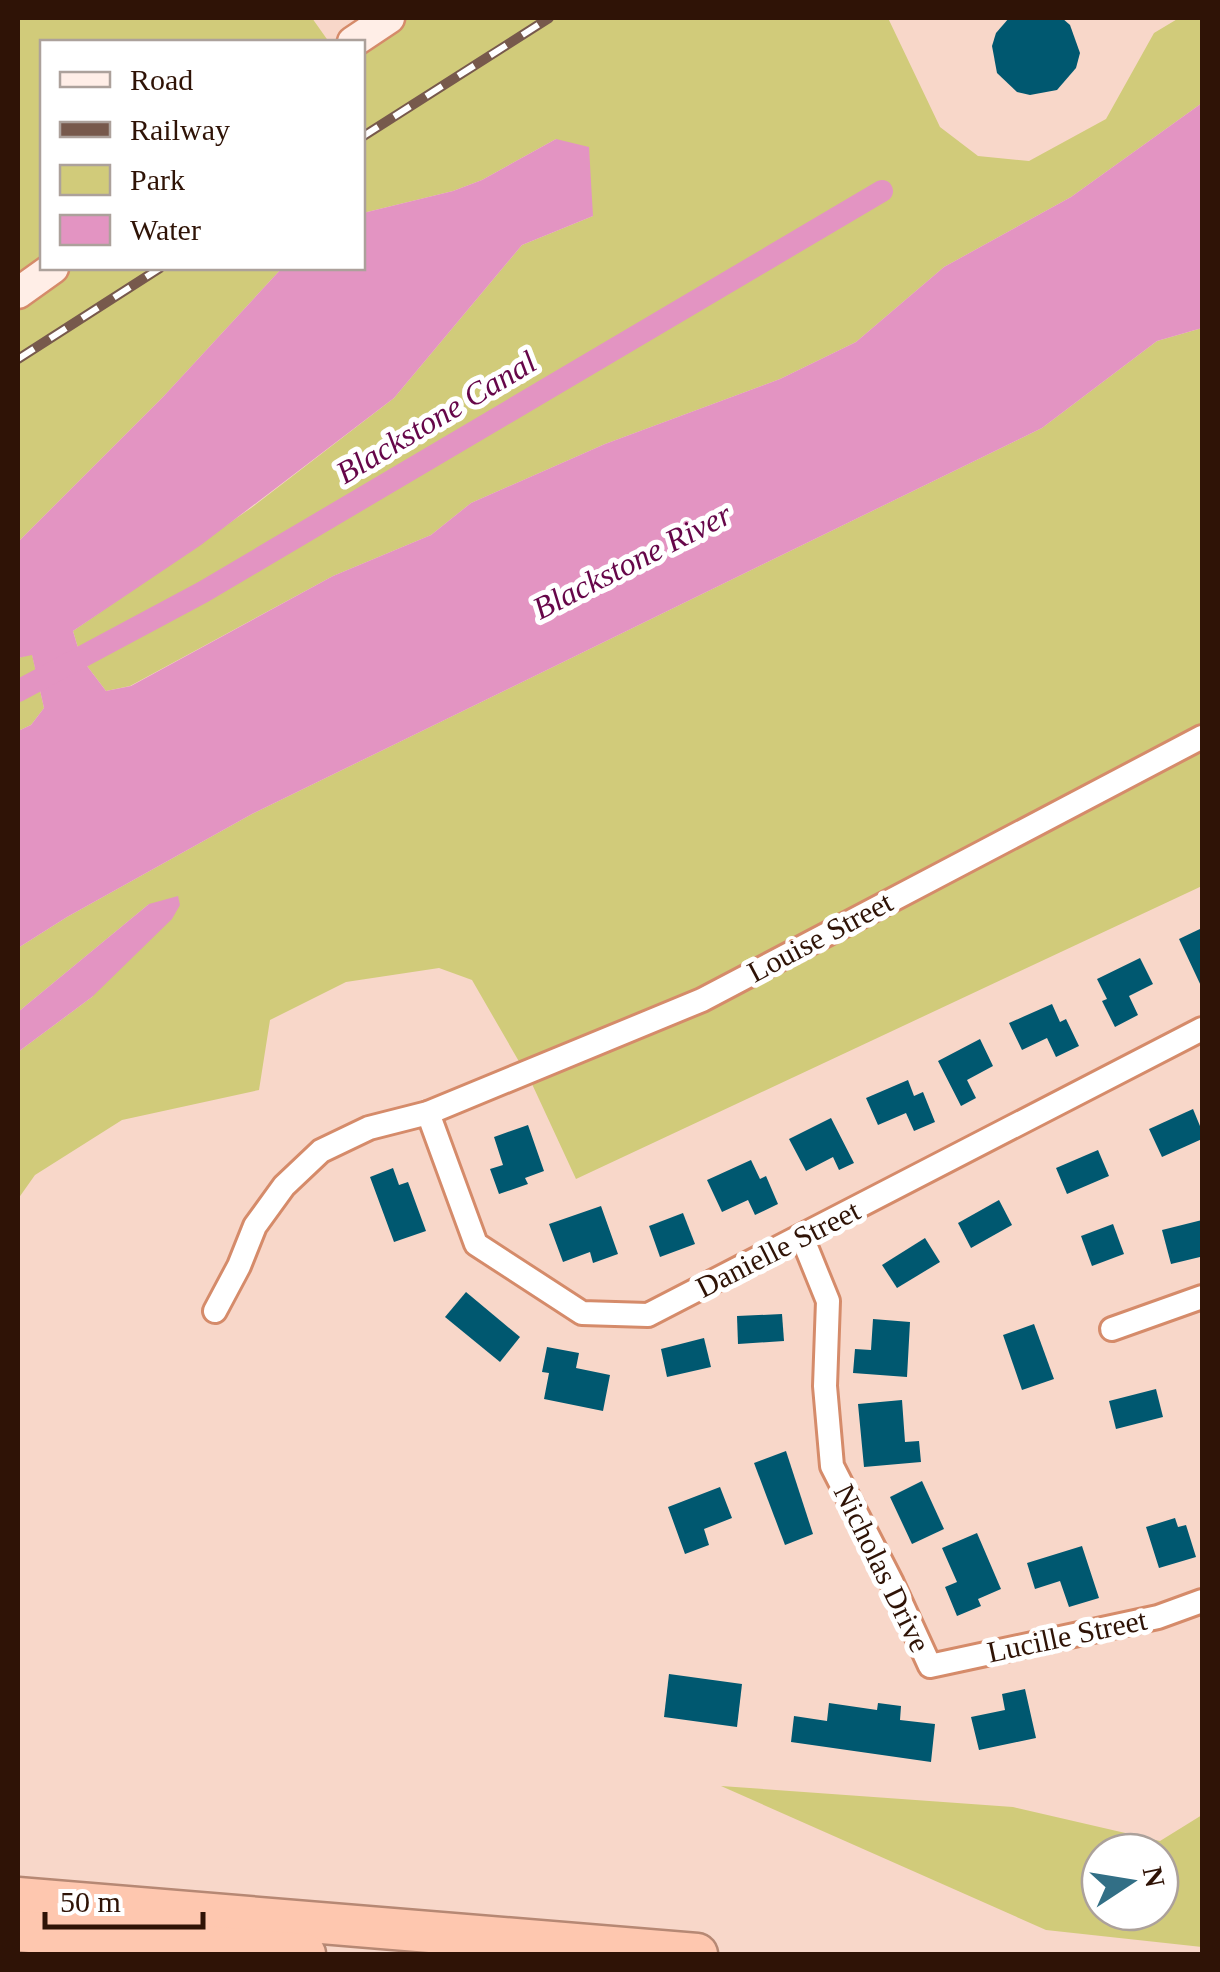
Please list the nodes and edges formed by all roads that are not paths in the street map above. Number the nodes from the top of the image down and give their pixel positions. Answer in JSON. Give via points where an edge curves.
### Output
{"nodes":[{"id":1,"x":390,"y":18,"type":"edge"},
{"id":2,"x":355,"y":40,"type":"edge"},
{"id":3,"x":50,"y":270,"type":"edge"},
{"id":4,"x":18,"y":293,"type":"edge"},
{"id":5,"x":1202,"y":737,"type":"edge"},
{"id":6,"x":1202,"y":1029,"type":"edge"},
{"id":7,"x":428,"y":1113,"type":"junction"},
{"id":8,"x":802,"y":1237,"type":"junction"},
{"id":9,"x":1202,"y":1297,"type":"edge"},
{"id":10,"x":215,"y":1311,"type":"dead end"},
{"id":11,"x":1112,"y":1328,"type":"dead end"},
{"id":12,"x":1202,"y":1600,"type":"edge"},
{"id":13,"x":930,"y":1666,"type":"joint"},
{"id":14,"x":18,"y":1898,"type":"edge"},
{"id":15,"x":18,"y":1931,"type":"edge"},
{"id":16,"x":305,"y":1954,"type":"edge"},
{"id":17,"x":696,"y":1954,"type":"edge"}],
"edges":[{"from":1,"to":2,"type":"main road"},
{"from":3,"to":4,"type":"main road"},
{"from":5,"to":7,"type":"street","name":"Louise Street","via":[[702,1000]]},
{"from":6,"to":8,"type":"street","name":"Danielle Street"},
{"from":7,"to":8,"type":"street","name":"Danielle Street","via":[[476,1244],[582,1313],[648,1315]]},
{"from":7,"to":10,"type":"street","name":"Louise Street","via":[[369,1128],[321,1151],[255,1226]]},
{"from":8,"to":13,"type":"street","name":"Nicholas Drive","via":[[828,1301],[825,1386],[832,1466]]},
{"from":9,"to":11,"type":"street"},
{"from":12,"to":13,"type":"street","name":"Lucille Street","via":[[1158,1617]]},
{"from":14,"to":17,"type":"highway"},
{"from":15,"to":16,"type":"highway"}]}
